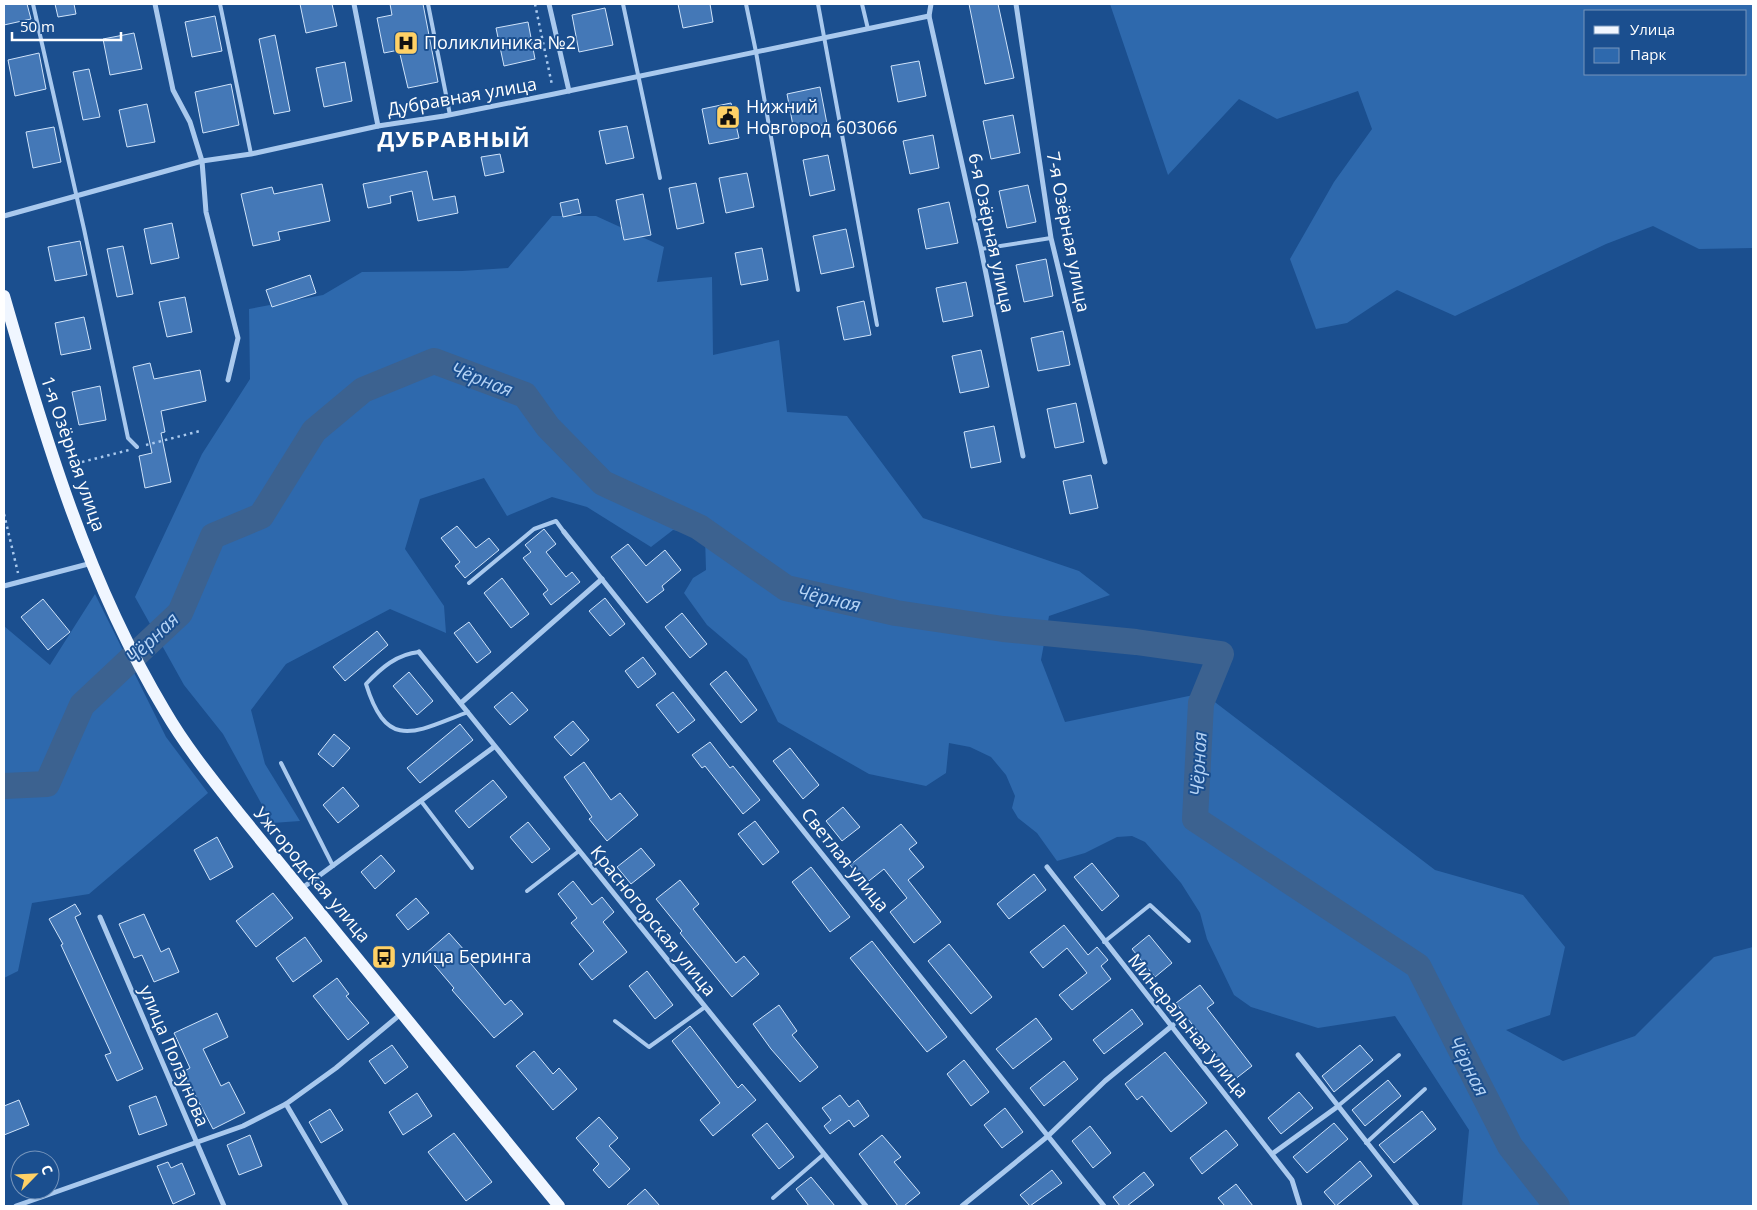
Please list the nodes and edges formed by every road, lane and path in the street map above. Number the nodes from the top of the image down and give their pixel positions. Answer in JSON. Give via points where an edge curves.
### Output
{"nodes":[{"id":1,"x":33,"y":4,"type":"edge"},
{"id":2,"x":155,"y":4,"type":"edge"},
{"id":3,"x":220,"y":4,"type":"edge"},
{"id":4,"x":354,"y":4,"type":"edge"},
{"id":5,"x":428,"y":4,"type":"edge"},
{"id":6,"x":535,"y":4,"type":"edge"},
{"id":7,"x":550,"y":4,"type":"edge"},
{"id":8,"x":623,"y":4,"type":"edge"},
{"id":9,"x":746,"y":4,"type":"edge"},
{"id":10,"x":818,"y":4,"type":"edge"},
{"id":11,"x":862,"y":4,"type":"edge"},
{"id":12,"x":930,"y":4,"type":"edge"},
{"id":13,"x":1016,"y":4,"type":"edge"},
{"id":14,"x":929,"y":16,"type":"junction"},
{"id":15,"x":868,"y":29,"type":"junction"},
{"id":16,"x":825,"y":38,"type":"junction"},
{"id":17,"x":756,"y":52,"type":"junction"},
{"id":18,"x":639,"y":76,"type":"junction"},
{"id":19,"x":569,"y":90,"type":"junction"},
{"id":20,"x":554,"y":94,"type":"junction"},
{"id":21,"x":450,"y":114,"type":"junction"},
{"id":22,"x":378,"y":126,"type":"junction"},
{"id":23,"x":251,"y":154,"type":"junction"},
{"id":24,"x":202,"y":161,"type":"junction"},
{"id":25,"x":660,"y":178,"type":"dead end"},
{"id":26,"x":76,"y":194,"type":"junction"},
{"id":27,"x":4,"y":216,"type":"edge"},
{"id":28,"x":1051,"y":238,"type":"junction"},
{"id":29,"x":981,"y":249,"type":"junction"},
{"id":30,"x":798,"y":290,"type":"dead end"},
{"id":31,"x":4,"y":296,"type":"edge"},
{"id":32,"x":877,"y":325,"type":"dead end"},
{"id":33,"x":228,"y":380,"type":"dead end"},
{"id":34,"x":200,"y":431,"type":"dead end"},
{"id":35,"x":137,"y":447,"type":"junction"},
{"id":36,"x":1023,"y":456,"type":"dead end"},
{"id":37,"x":82,"y":462,"type":"dead end"},
{"id":38,"x":1105,"y":462,"type":"dead end"},
{"id":39,"x":4,"y":514,"type":"edge"},
{"id":40,"x":564,"y":532,"type":"joint"},
{"id":41,"x":92,"y":563,"type":"junction"},
{"id":42,"x":602,"y":579,"type":"junction"},
{"id":43,"x":20,"y":582,"type":"junction"},
{"id":44,"x":469,"y":583,"type":"dead end"},
{"id":45,"x":4,"y":586,"type":"edge"},
{"id":46,"x":118,"y":620,"type":"joint"},
{"id":47,"x":419,"y":652,"type":"joint"},
{"id":48,"x":461,"y":703,"type":"junction"},
{"id":49,"x":468,"y":712,"type":"junction"},
{"id":50,"x":494,"y":747,"type":"junction"},
{"id":51,"x":282,"y":763,"type":"dead end"},
{"id":52,"x":421,"y":802,"type":"junction"},
{"id":53,"x":578,"y":852,"type":"junction"},
{"id":54,"x":333,"y":866,"type":"junction"},
{"id":55,"x":1047,"y":867,"type":"dead end"},
{"id":56,"x":472,"y":868,"type":"dead end"},
{"id":57,"x":301,"y":889,"type":"junction"},
{"id":58,"x":527,"y":891,"type":"dead end"},
{"id":59,"x":100,"y":917,"type":"dead end"},
{"id":60,"x":1189,"y":941,"type":"dead end"},
{"id":61,"x":1104,"y":942,"type":"junction"},
{"id":62,"x":705,"y":1007,"type":"junction"},
{"id":63,"x":403,"y":1013,"type":"junction"},
{"id":64,"x":615,"y":1021,"type":"dead end"},
{"id":65,"x":1173,"y":1025,"type":"junction"},
{"id":66,"x":1298,"y":1055,"type":"dead end"},
{"id":67,"x":1399,"y":1055,"type":"dead end"},
{"id":68,"x":1425,"y":1089,"type":"dead end"},
{"id":69,"x":286,"y":1104,"type":"junction"},
{"id":70,"x":1337,"y":1106,"type":"junction"},
{"id":71,"x":1048,"y":1136,"type":"junction"},
{"id":72,"x":196,"y":1142,"type":"junction"},
{"id":73,"x":1366,"y":1143,"type":"junction"},
{"id":74,"x":824,"y":1154,"type":"junction"},
{"id":75,"x":1272,"y":1154,"type":"junction"},
{"id":76,"x":773,"y":1198,"type":"dead end"},
{"id":77,"x":16,"y":1206,"type":"edge"},
{"id":78,"x":224,"y":1206,"type":"edge"},
{"id":79,"x":346,"y":1206,"type":"edge"},
{"id":80,"x":559,"y":1206,"type":"edge"},
{"id":81,"x":866,"y":1206,"type":"edge"},
{"id":82,"x":962,"y":1206,"type":"edge"},
{"id":83,"x":1104,"y":1206,"type":"edge"},
{"id":84,"x":1300,"y":1206,"type":"edge"},
{"id":85,"x":1417,"y":1206,"type":"edge"}],
"edges":[{"from":1,"to":26,"type":"lane"},
{"from":2,"to":24,"type":"street","via":[[173,90],[190,122]]},
{"from":3,"to":23,"type":"lane"},
{"from":4,"to":22,"type":"street"},
{"from":5,"to":21,"type":"lane"},
{"from":6,"to":20,"type":"path"},
{"from":7,"to":19,"type":"street"},
{"from":8,"to":18,"type":"lane"},
{"from":9,"to":17,"type":"lane"},
{"from":10,"to":16,"type":"lane"},
{"from":11,"to":15,"type":"lane"},
{"from":12,"to":14,"type":"street","name":"6-я Озёрная улица"},
{"from":13,"to":28,"type":"street","name":"7-я Озёрная улица"},
{"from":14,"to":15,"type":"street","name":"Дубравная улица"},
{"from":14,"to":29,"type":"street","name":"6-я Озёрная улица"},
{"from":15,"to":16,"type":"street","name":"Дубравная улица"},
{"from":16,"to":17,"type":"street","name":"Дубравная улица"},
{"from":16,"to":32,"type":"lane"},
{"from":17,"to":18,"type":"street","name":"Дубравная улица"},
{"from":17,"to":30,"type":"lane"},
{"from":18,"to":19,"type":"street","name":"Дубравная улица"},
{"from":18,"to":25,"type":"lane"},
{"from":19,"to":20,"type":"street","name":"Дубравная улица"},
{"from":20,"to":21,"type":"street","name":"Дубравная улица"},
{"from":21,"to":22,"type":"street","name":"Дубравная улица"},
{"from":22,"to":23,"type":"street","name":"Дубравная улица"},
{"from":23,"to":24,"type":"street","name":"Дубравная улица"},
{"from":24,"to":26,"type":"street","name":"Дубравная улица"},
{"from":24,"to":33,"type":"street","via":[[206,212],[238,338]]},
{"from":26,"to":27,"type":"street","name":"Дубравная улица"},
{"from":26,"to":35,"type":"lane","via":[[128,438]]},
{"from":28,"to":29,"type":"lane"},
{"from":28,"to":38,"type":"street","name":"7-я Озёрная улица"},
{"from":29,"to":36,"type":"street","name":"6-я Озёрная улица"},
{"from":31,"to":41,"type":"main road","name":"1-я Озёрная улица","via":[[50,452]]},
{"from":34,"to":35,"type":"path"},
{"from":35,"to":37,"type":"path"},
{"from":39,"to":43,"type":"path"},
{"from":40,"to":42,"type":"street","name":"Светлая улица"},
{"from":40,"to":44,"type":"lane","via":[[556,521],[534,529]]},
{"from":41,"to":43,"type":"street"},
{"from":41,"to":46,"type":"main road","name":"1-я Озёрная улица"},
{"from":42,"to":48,"type":"street"},
{"from":42,"to":71,"type":"street","name":"Светлая улица"},
{"from":43,"to":45,"type":"street"},
{"from":46,"to":57,"type":"main road","name":"Ужгородская улица","via":[[165,711],[192,753]]},
{"from":47,"to":48,"type":"street","name":"Красногорская улица"},
{"from":47,"to":49,"type":"lane","via":[[405,653],[378,671],[366,684],[380,718],[399,732],[420,731]]},
{"from":48,"to":49,"type":"street","name":"Красногорская улица"},
{"from":49,"to":50,"type":"street","name":"Красногорская улица"},
{"from":50,"to":52,"type":"street"},
{"from":50,"to":53,"type":"street","name":"Красногорская улица"},
{"from":51,"to":54,"type":"lane"},
{"from":52,"to":54,"type":"street"},
{"from":52,"to":56,"type":"lane"},
{"from":53,"to":58,"type":"lane"},
{"from":53,"to":62,"type":"street","name":"Красногорская улица"},
{"from":54,"to":57,"type":"street"},
{"from":55,"to":61,"type":"street","name":"Минеральная улица"},
{"from":57,"to":63,"type":"main road","name":"Ужгородская улица"},
{"from":59,"to":72,"type":"street","name":"улица Ползунова"},
{"from":60,"to":61,"type":"lane","via":[[1150,905]]},
{"from":61,"to":65,"type":"street","name":"Минеральная улица"},
{"from":62,"to":64,"type":"lane","via":[[649,1047]]},
{"from":62,"to":74,"type":"street","name":"Красногорская улица"},
{"from":63,"to":69,"type":"street"},
{"from":63,"to":80,"type":"main road","name":"Ужгородская улица"},
{"from":65,"to":71,"type":"street","via":[[1105,1081]]},
{"from":65,"to":75,"type":"street","name":"Минеральная улица"},
{"from":66,"to":70,"type":"street"},
{"from":67,"to":70,"type":"lane"},
{"from":68,"to":73,"type":"lane"},
{"from":69,"to":72,"type":"street","via":[[243,1126]]},
{"from":69,"to":79,"type":"street"},
{"from":70,"to":73,"type":"street"},
{"from":70,"to":75,"type":"street"},
{"from":71,"to":82,"type":"street"},
{"from":71,"to":83,"type":"street","name":"Светлая улица"},
{"from":72,"to":77,"type":"street"},
{"from":72,"to":78,"type":"street","name":"улица Ползунова"},
{"from":73,"to":85,"type":"street"},
{"from":74,"to":76,"type":"lane"},
{"from":74,"to":81,"type":"street","name":"Красногорская улица"},
{"from":75,"to":84,"type":"street","name":"Минеральная улица","via":[[1292,1180]]}]}
